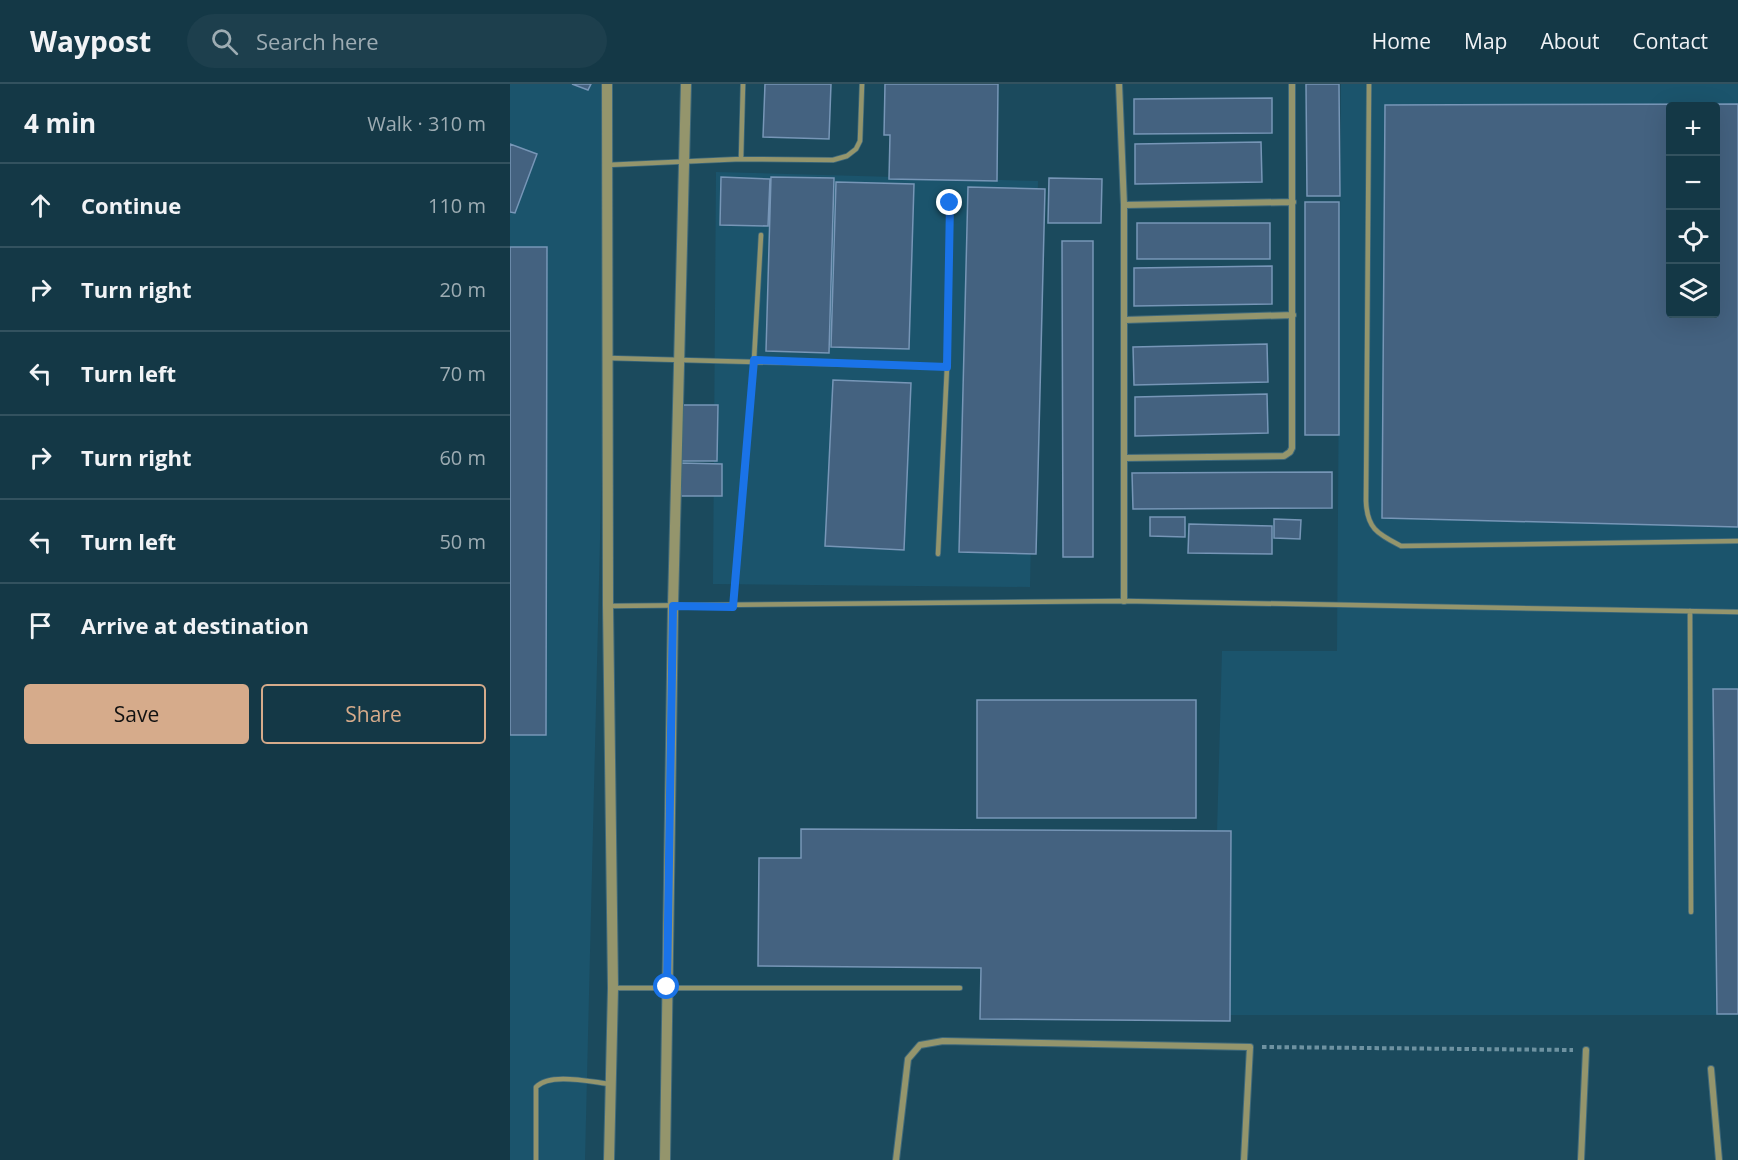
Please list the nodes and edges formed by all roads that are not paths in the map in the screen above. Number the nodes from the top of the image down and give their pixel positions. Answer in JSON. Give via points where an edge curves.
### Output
{"nodes":[{"id":1,"x":607,"y":84,"type":"edge"},
{"id":2,"x":686,"y":84,"type":"edge"},
{"id":3,"x":743,"y":84,"type":"edge"},
{"id":4,"x":862,"y":84,"type":"edge"},
{"id":5,"x":1119,"y":84,"type":"edge"},
{"id":6,"x":1292,"y":84,"type":"edge"},
{"id":7,"x":1369,"y":84,"type":"edge"},
{"id":8,"x":741,"y":159,"type":"junction"},
{"id":9,"x":683,"y":161,"type":"junction"},
{"id":10,"x":608,"y":165,"type":"junction"},
{"id":11,"x":1293,"y":202,"type":"junction"},
{"id":12,"x":950,"y":203,"type":"dead end"},
{"id":13,"x":1124,"y":206,"type":"junction"},
{"id":14,"x":760,"y":235,"type":"dead end"},
{"id":15,"x":1293,"y":315,"type":"junction"},
{"id":16,"x":1124,"y":320,"type":"junction"},
{"id":17,"x":608,"y":358,"type":"junction"},
{"id":18,"x":680,"y":359,"type":"junction"},
{"id":19,"x":754,"y":360,"type":"junction"},
{"id":20,"x":947,"y":367,"type":"junction"},
{"id":21,"x":1125,"y":458,"type":"junction"},
{"id":22,"x":1738,"y":541,"type":"edge"},
{"id":23,"x":938,"y":554,"type":"dead end"},
{"id":24,"x":1124,"y":601,"type":"junction"},
{"id":25,"x":608,"y":606,"type":"junction"},
{"id":26,"x":673,"y":606,"type":"junction"},
{"id":27,"x":733,"y":607,"type":"junction"},
{"id":28,"x":1690,"y":611,"type":"junction"},
{"id":29,"x":1738,"y":612,"type":"edge"},
{"id":30,"x":1690,"y":912,"type":"dead end"},
{"id":31,"x":667,"y":987,"type":"junction"},
{"id":32,"x":613,"y":988,"type":"junction"},
{"id":33,"x":960,"y":988,"type":"dead end"},
{"id":34,"x":1586,"y":1050,"type":"road end"},
{"id":35,"x":1710,"y":1069,"type":"dead end"},
{"id":36,"x":610,"y":1084,"type":"junction"},
{"id":37,"x":536,"y":1160,"type":"edge"},
{"id":38,"x":609,"y":1160,"type":"edge"},
{"id":39,"x":665,"y":1160,"type":"edge"},
{"id":40,"x":896,"y":1160,"type":"edge"},
{"id":41,"x":1244,"y":1160,"type":"edge"},
{"id":42,"x":1581,"y":1160,"type":"edge"},
{"id":43,"x":1719,"y":1160,"type":"edge"}],
"edges":[{"from":1,"to":10,"type":"street"},
{"from":2,"to":9,"type":"street"},
{"from":3,"to":8,"type":"lane"},
{"from":4,"to":8,"type":"lane","via":[[860,141],[847,156],[832,160]]},
{"from":5,"to":13,"type":"street"},
{"from":6,"to":11,"type":"street"},
{"from":7,"to":22,"type":"lane","via":[[1366,516],[1373,527],[1401,546]]},
{"from":8,"to":9,"type":"lane"},
{"from":9,"to":10,"type":"lane"},
{"from":9,"to":18,"type":"street"},
{"from":10,"to":17,"type":"street"},
{"from":11,"to":13,"type":"street"},
{"from":11,"to":15,"type":"street"},
{"from":12,"to":20,"type":"lane"},
{"from":13,"to":16,"type":"street"},
{"from":14,"to":19,"type":"lane"},
{"from":15,"to":16,"type":"street"},
{"from":15,"to":21,"type":"street","via":[[1290,453]]},
{"from":16,"to":21,"type":"street"},
{"from":17,"to":18,"type":"lane"},
{"from":17,"to":25,"type":"street"},
{"from":18,"to":19,"type":"lane"},
{"from":18,"to":26,"type":"street"},
{"from":19,"to":20,"type":"lane"},
{"from":19,"to":27,"type":"lane"},
{"from":20,"to":23,"type":"lane"},
{"from":21,"to":24,"type":"street"},
{"from":24,"to":27,"type":"lane"},
{"from":24,"to":28,"type":"lane"},
{"from":25,"to":26,"type":"lane"},
{"from":25,"to":32,"type":"street"},
{"from":26,"to":27,"type":"lane"},
{"from":26,"to":31,"type":"street"},
{"from":28,"to":29,"type":"lane"},
{"from":28,"to":30,"type":"lane"},
{"from":31,"to":32,"type":"lane"},
{"from":31,"to":33,"type":"lane"},
{"from":31,"to":39,"type":"street"},
{"from":32,"to":36,"type":"street"},
{"from":34,"to":42,"type":"street"},
{"from":35,"to":43,"type":"street"},
{"from":36,"to":37,"type":"lane","via":[[559,1079],[536,1087]]},
{"from":36,"to":38,"type":"street"},
{"from":40,"to":41,"type":"street","via":[[908,1059],[920,1045],[943,1041],[1250,1047]]}]}
